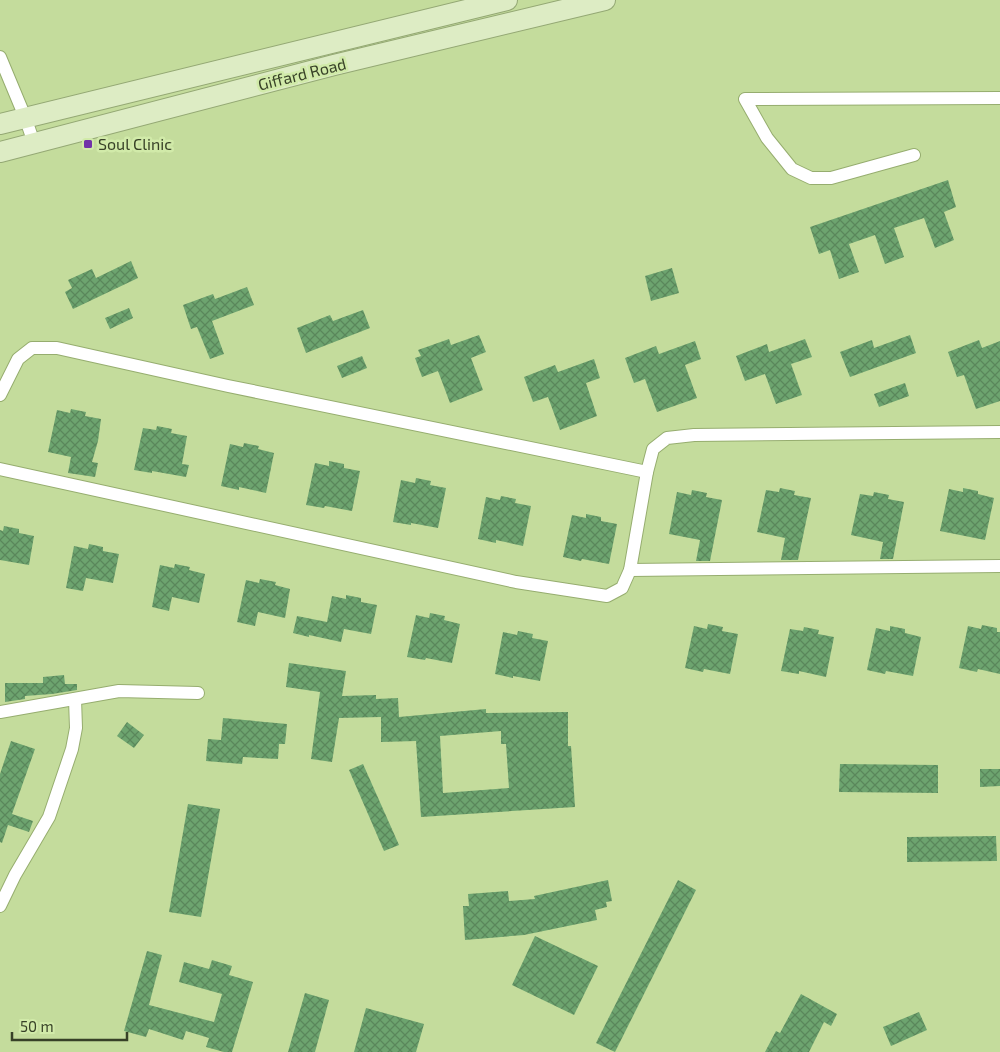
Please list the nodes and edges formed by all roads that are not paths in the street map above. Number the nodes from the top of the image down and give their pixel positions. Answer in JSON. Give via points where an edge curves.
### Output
{"nodes":[{"id":1,"x":507,"y":0,"type":"edge"},
{"id":2,"x":605,"y":0,"type":"edge"},
{"id":3,"x":1,"y":63,"type":"edge"},
{"id":4,"x":1000,"y":98,"type":"edge"},
{"id":5,"x":25,"y":117,"type":"junction"},
{"id":6,"x":0,"y":124,"type":"edge"},
{"id":7,"x":34,"y":143,"type":"junction"},
{"id":8,"x":0,"y":152,"type":"edge"},
{"id":9,"x":914,"y":155,"type":"dead end"},
{"id":10,"x":0,"y":395,"type":"edge"},
{"id":11,"x":1000,"y":432,"type":"edge"},
{"id":12,"x":0,"y":469,"type":"edge"},
{"id":13,"x":647,"y":472,"type":"junction"},
{"id":14,"x":1000,"y":566,"type":"edge"},
{"id":15,"x":630,"y":570,"type":"junction"},
{"id":16,"x":198,"y":693,"type":"dead end"},
{"id":17,"x":75,"y":699,"type":"junction"},
{"id":18,"x":0,"y":712,"type":"edge"},
{"id":19,"x":0,"y":906,"type":"edge"}],
"edges":[{"from":1,"to":5,"type":"main road","name":"Giffard Road"},
{"from":2,"to":7,"type":"main road","name":"Giffard Road"},
{"from":3,"to":5,"type":"street"},
{"from":4,"to":9,"type":"street","via":[[745,99],[766,138],[792,169],[811,178],[832,178]]},
{"from":5,"to":6,"type":"main road","name":"Giffard Road"},
{"from":5,"to":7,"type":"street"},
{"from":7,"to":8,"type":"main road","name":"Giffard Road"},
{"from":10,"to":13,"type":"street","via":[[18,359],[32,348],[57,348]]},
{"from":11,"to":13,"type":"street","via":[[667,438],[653,449]]},
{"from":12,"to":15,"type":"street","via":[[579,593],[607,596],[622,588]]},
{"from":13,"to":15,"type":"street"},
{"from":14,"to":15,"type":"street"},
{"from":16,"to":17,"type":"street","via":[[119,691]]},
{"from":17,"to":18,"type":"street"},
{"from":17,"to":19,"type":"street","via":[[76,728],[72,749],[49,818]]}]}
